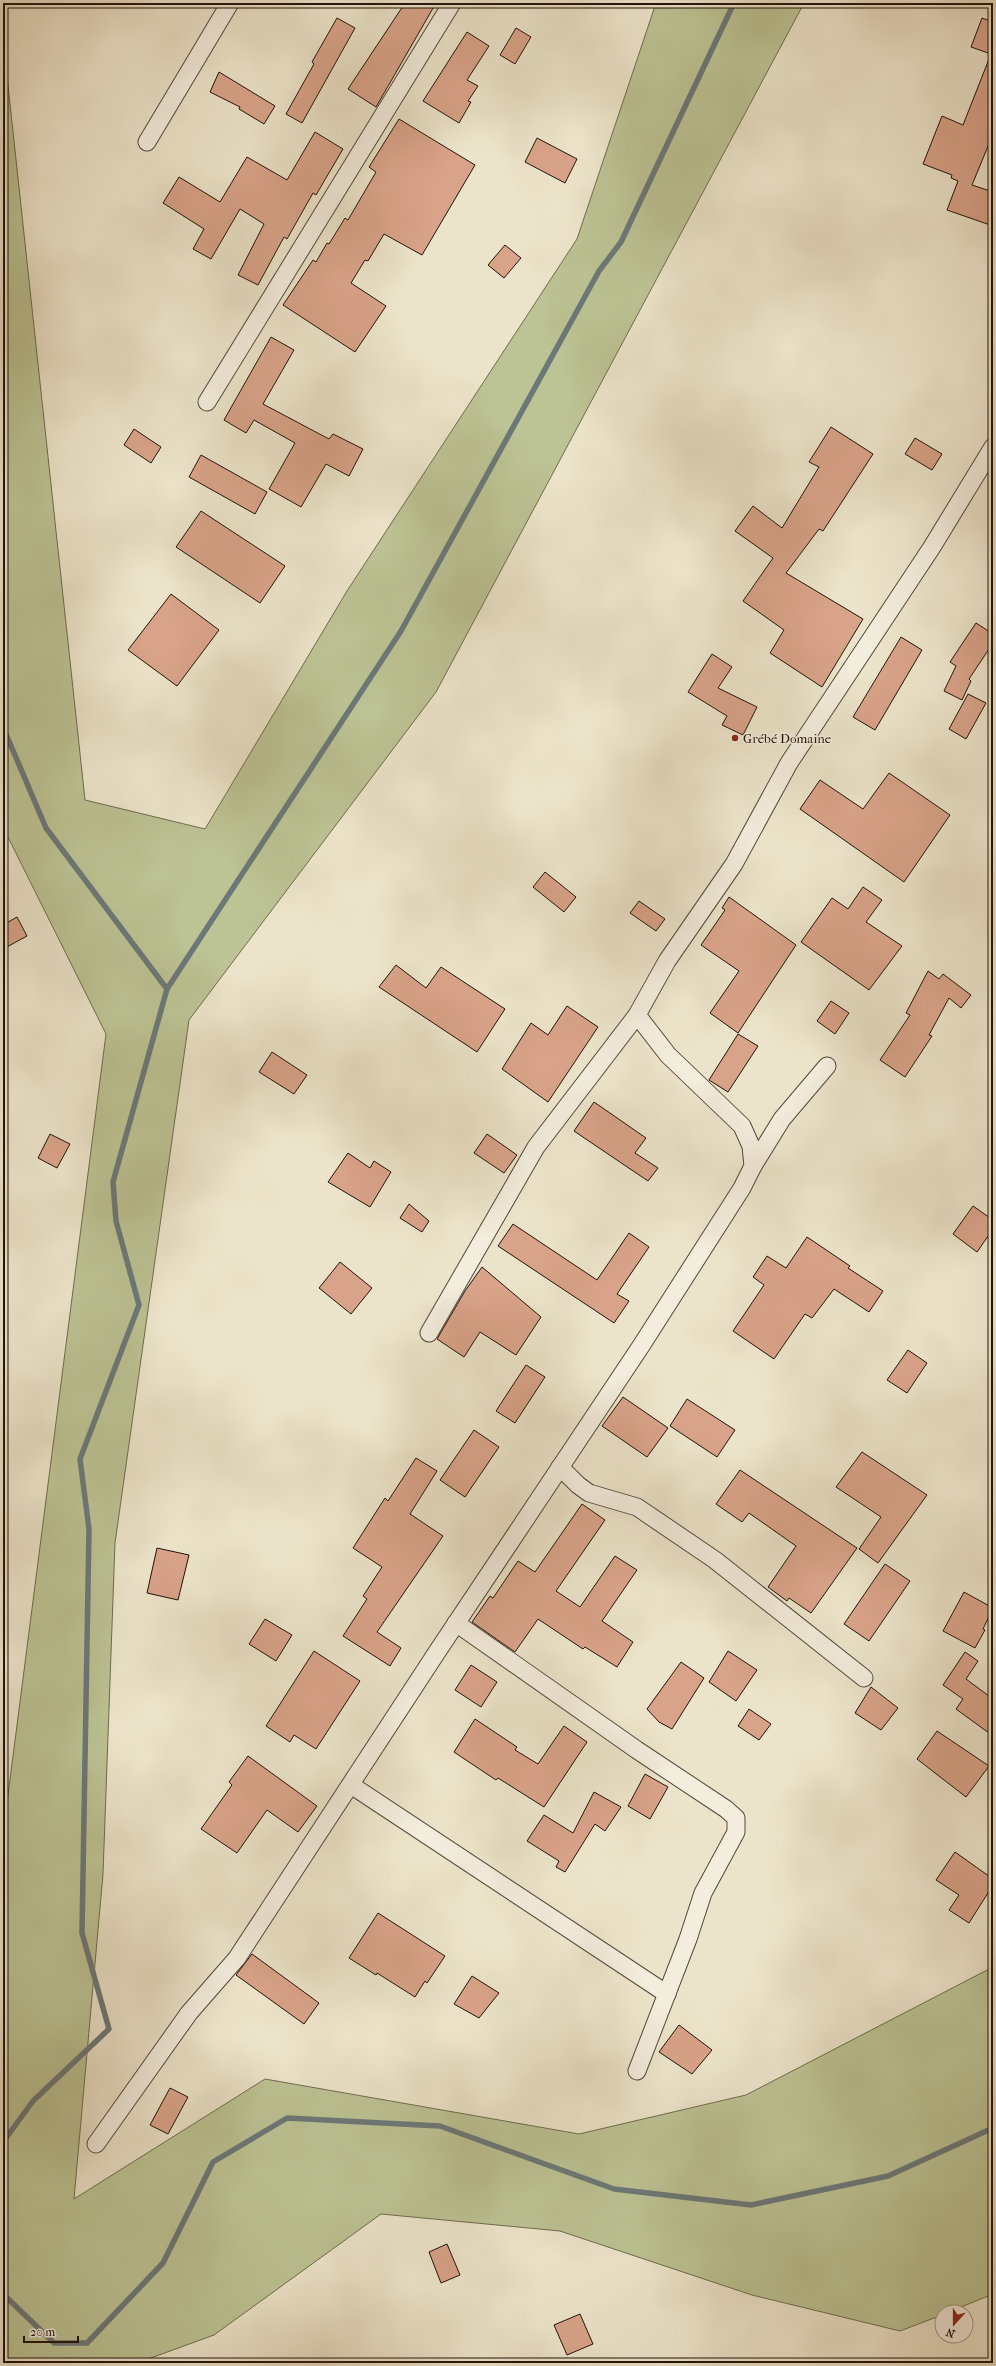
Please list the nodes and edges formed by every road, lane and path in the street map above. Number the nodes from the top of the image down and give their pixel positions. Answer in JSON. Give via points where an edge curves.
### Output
{"nodes":[{"id":1,"x":230,"y":3,"type":"edge"},
{"id":2,"x":452,"y":3,"type":"edge"},
{"id":3,"x":147,"y":142,"type":"dead end"},
{"id":4,"x":206,"y":402,"type":"dead end"},
{"id":5,"x":993,"y":447,"type":"edge"},
{"id":6,"x":637,"y":1015,"type":"junction"},
{"id":7,"x":827,"y":1066,"type":"dead end"},
{"id":8,"x":753,"y":1166,"type":"junction"},
{"id":9,"x":429,"y":1333,"type":"dead end"},
{"id":10,"x":560,"y":1467,"type":"junction"},
{"id":11,"x":456,"y":1623,"type":"junction"},
{"id":12,"x":864,"y":1678,"type":"dead end"},
{"id":13,"x":351,"y":1785,"type":"junction"},
{"id":14,"x":667,"y":1994,"type":"junction"},
{"id":15,"x":637,"y":2071,"type":"dead end"},
{"id":16,"x":96,"y":2144,"type":"dead end"}],
"edges":[{"from":1,"to":3,"type":"street"},
{"from":2,"to":4,"type":"street"},
{"from":5,"to":6,"type":"street","via":[[932,547],[790,763],[738,858],[667,961]]},
{"from":6,"to":8,"type":"street","via":[[668,1055],[742,1126],[750,1146]]},
{"from":6,"to":9,"type":"street","via":[[536,1147]]},
{"from":7,"to":8,"type":"street","via":[[782,1119]]},
{"from":8,"to":10,"type":"street","via":[[734,1201],[645,1340]]},
{"from":10,"to":11,"type":"street"},
{"from":10,"to":12,"type":"street","via":[[589,1493],[637,1507],[715,1560]]},
{"from":11,"to":13,"type":"street"},
{"from":11,"to":14,"type":"street","via":[[736,1818],[736,1832],[702,1893]]},
{"from":13,"to":14,"type":"street"},
{"from":13,"to":16,"type":"street","via":[[236,1958],[189,2013]]},
{"from":14,"to":15,"type":"street"}]}
